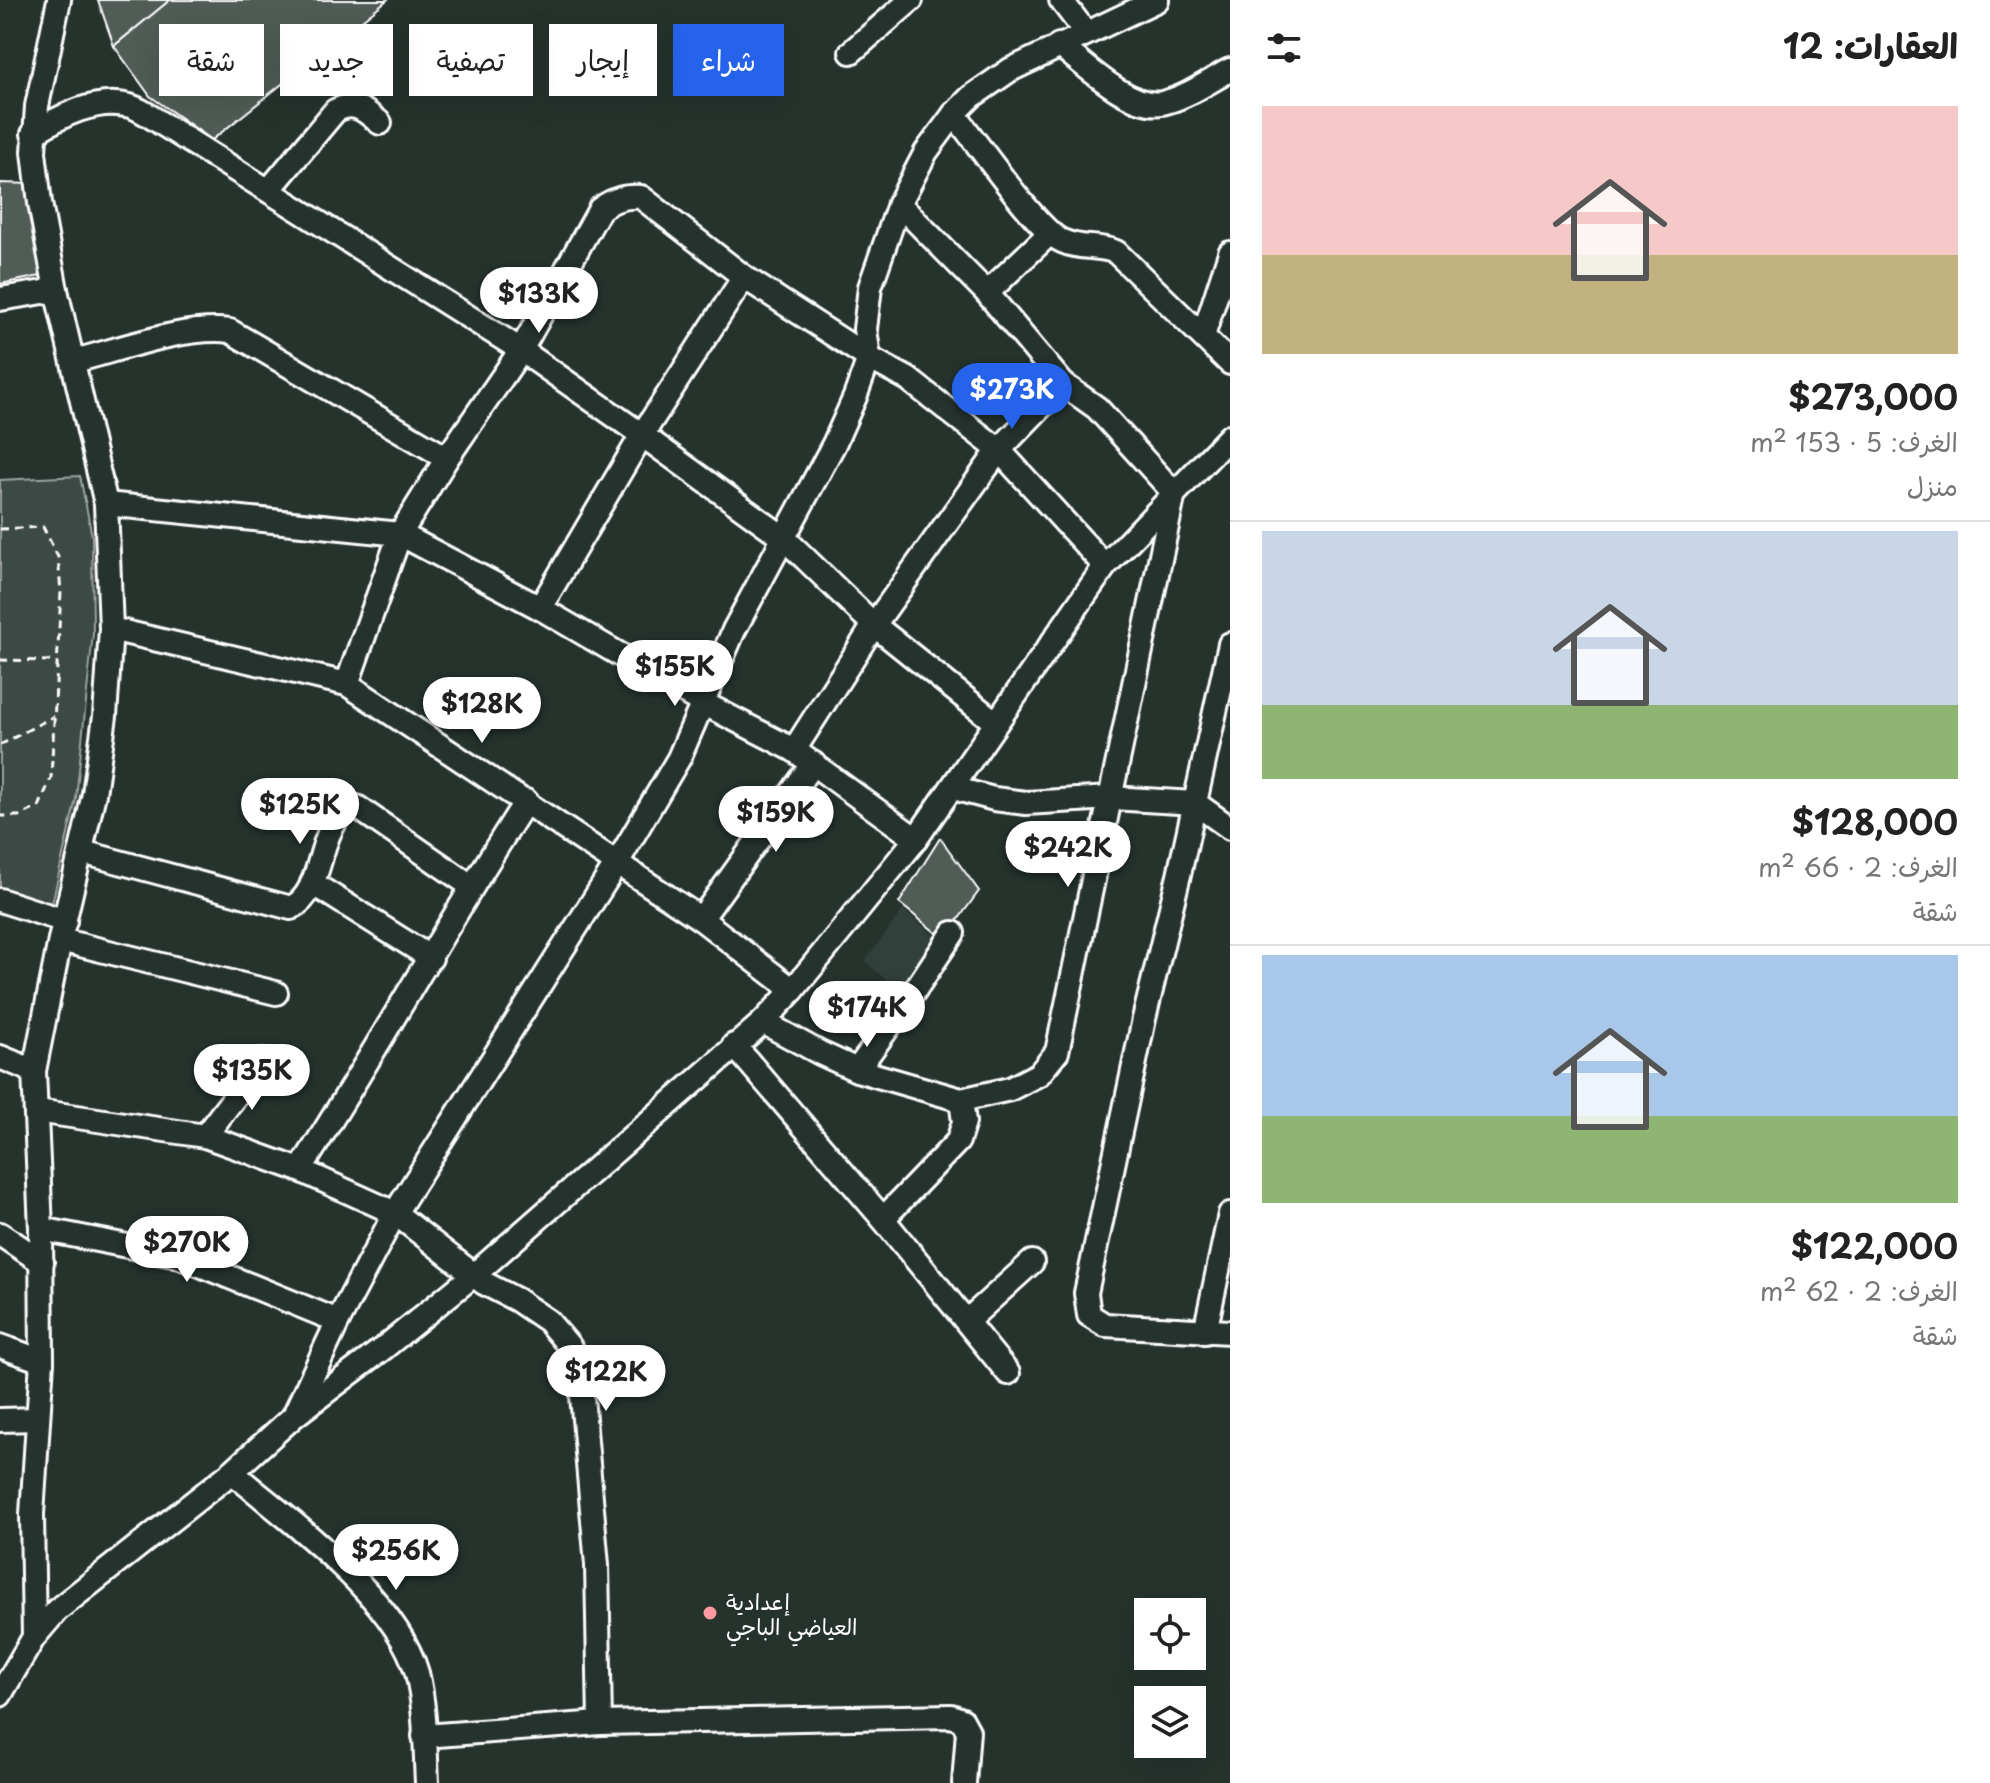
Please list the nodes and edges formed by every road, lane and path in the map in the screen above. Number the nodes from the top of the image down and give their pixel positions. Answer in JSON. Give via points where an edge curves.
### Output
{"nodes":[{"id":1,"x":59,"y":0,"type":"edge"},
{"id":2,"x":911,"y":0,"type":"edge"},
{"id":3,"x":1061,"y":0,"type":"edge"},
{"id":4,"x":1157,"y":0,"type":"edge"},
{"id":5,"x":1086,"y":33,"type":"junction"},
{"id":6,"x":1059,"y":45,"type":"junction"},
{"id":7,"x":851,"y":52,"type":"dead end"},
{"id":8,"x":1230,"y":70,"type":"edge"},
{"id":9,"x":954,"y":114,"type":"junction"},
{"id":10,"x":380,"y":123,"type":"dead end"},
{"id":11,"x":33,"y":134,"type":"junction"},
{"id":12,"x":269,"y":190,"type":"junction"},
{"id":13,"x":899,"y":204,"type":"junction"},
{"id":14,"x":1049,"y":234,"type":"junction"},
{"id":15,"x":1230,"y":253,"type":"edge"},
{"id":16,"x":744,"y":277,"type":"junction"},
{"id":17,"x":56,"y":290,"type":"junction"},
{"id":18,"x":987,"y":293,"type":"junction"},
{"id":19,"x":0,"y":299,"type":"edge"},
{"id":20,"x":1203,"y":336,"type":"junction"},
{"id":21,"x":521,"y":350,"type":"junction"},
{"id":22,"x":869,"y":358,"type":"junction"},
{"id":23,"x":74,"y":361,"type":"junction"},
{"id":24,"x":1230,"y":363,"type":"edge"},
{"id":25,"x":1063,"y":384,"type":"junction"},
{"id":26,"x":642,"y":435,"type":"junction"},
{"id":27,"x":1230,"y":436,"type":"edge"},
{"id":28,"x":999,"y":450,"type":"junction"},
{"id":29,"x":447,"y":458,"type":"junction"},
{"id":30,"x":1174,"y":493,"type":"junction"},
{"id":31,"x":106,"y":504,"type":"junction"},
{"id":32,"x":0,"y":529,"type":"edge"},
{"id":33,"x":400,"y":534,"type":"junction"},
{"id":34,"x":784,"y":538,"type":"junction"},
{"id":35,"x":1105,"y":566,"type":"junction"},
{"id":36,"x":540,"y":608,"type":"junction"},
{"id":37,"x":874,"y":625,"type":"junction"},
{"id":38,"x":111,"y":629,"type":"junction"},
{"id":39,"x":1230,"y":648,"type":"edge"},
{"id":40,"x":0,"y":660,"type":"edge"},
{"id":41,"x":57,"y":661,"type":"junction"},
{"id":42,"x":347,"y":684,"type":"junction"},
{"id":43,"x":701,"y":702,"type":"junction"},
{"id":44,"x":54,"y":716,"type":"junction"},
{"id":45,"x":996,"y":723,"type":"junction"},
{"id":46,"x":0,"y":745,"type":"edge"},
{"id":47,"x":804,"y":756,"type":"junction"},
{"id":48,"x":953,"y":788,"type":"junction"},
{"id":49,"x":1111,"y":798,"type":"junction"},
{"id":50,"x":526,"y":801,"type":"junction"},
{"id":51,"x":1195,"y":803,"type":"junction"},
{"id":52,"x":0,"y":816,"type":"edge"},
{"id":53,"x":1230,"y":828,"type":"edge"},
{"id":54,"x":916,"y":839,"type":"junction"},
{"id":55,"x":82,"y":852,"type":"junction"},
{"id":56,"x":617,"y":863,"type":"junction"},
{"id":57,"x":312,"y":883,"type":"junction"},
{"id":58,"x":471,"y":886,"type":"junction"},
{"id":59,"x":0,"y":900,"type":"edge"},
{"id":60,"x":701,"y":919,"type":"junction"},
{"id":61,"x":62,"y":930,"type":"junction"},
{"id":62,"x":953,"y":933,"type":"dead end"},
{"id":63,"x":431,"y":958,"type":"junction"},
{"id":64,"x":793,"y":990,"type":"junction"},
{"id":65,"x":276,"y":993,"type":"dead end"},
{"id":66,"x":763,"y":1022,"type":"junction"},
{"id":67,"x":734,"y":1045,"type":"junction"},
{"id":68,"x":0,"y":1057,"type":"edge"},
{"id":69,"x":262,"y":1061,"type":"dead end"},
{"id":70,"x":857,"y":1070,"type":"junction"},
{"id":71,"x":34,"y":1071,"type":"junction"},
{"id":72,"x":961,"y":1100,"type":"junction"},
{"id":73,"x":37,"y":1111,"type":"junction"},
{"id":74,"x":205,"y":1136,"type":"junction"},
{"id":75,"x":300,"y":1170,"type":"junction"},
{"id":76,"x":395,"y":1213,"type":"junction"},
{"id":77,"x":1230,"y":1214,"type":"edge"},
{"id":78,"x":883,"y":1219,"type":"junction"},
{"id":79,"x":41,"y":1229,"type":"junction"},
{"id":80,"x":0,"y":1234,"type":"edge"},
{"id":81,"x":42,"y":1262,"type":"junction"},
{"id":82,"x":1032,"y":1262,"type":"dead end"},
{"id":83,"x":475,"y":1274,"type":"junction"},
{"id":84,"x":338,"y":1321,"type":"junction"},
{"id":85,"x":967,"y":1321,"type":"junction"},
{"id":86,"x":1205,"y":1332,"type":"junction"},
{"id":87,"x":1230,"y":1332,"type":"edge"},
{"id":88,"x":0,"y":1346,"type":"edge"},
{"id":89,"x":42,"y":1361,"type":"junction"},
{"id":90,"x":1008,"y":1373,"type":"dead end"},
{"id":91,"x":294,"y":1416,"type":"junction"},
{"id":92,"x":38,"y":1419,"type":"junction"},
{"id":93,"x":0,"y":1420,"type":"edge"},
{"id":94,"x":232,"y":1472,"type":"junction"},
{"id":95,"x":34,"y":1637,"type":"junction"},
{"id":96,"x":0,"y":1695,"type":"edge"},
{"id":97,"x":600,"y":1723,"type":"junction"},
{"id":98,"x":424,"y":1736,"type":"junction"},
{"id":99,"x":427,"y":1783,"type":"edge"},
{"id":100,"x":964,"y":1783,"type":"edge"}],
"edges":[{"from":1,"to":11,"type":"street"},
{"from":2,"to":7,"type":"street"},
{"from":3,"to":5,"type":"street"},
{"from":4,"to":5,"type":"street"},
{"from":5,"to":6,"type":"street"},
{"from":6,"to":8,"type":"street","via":[[1128,97],[1145,103],[1177,98]]},
{"from":6,"to":9,"type":"street","via":[[1010,70]]},
{"from":9,"to":13,"type":"street","via":[[926,152]]},
{"from":9,"to":14,"type":"street"},
{"from":10,"to":12,"type":"street","via":[[360,106],[335,111]]},
{"from":11,"to":12,"type":"street","via":[[73,112],[130,106]]},
{"from":11,"to":17,"type":"street"},
{"from":12,"to":21,"type":"street"},
{"from":13,"to":18,"type":"street"},
{"from":13,"to":22,"type":"street","via":[[866,305]]},
{"from":14,"to":18,"type":"street"},
{"from":14,"to":20,"type":"street","via":[[1081,248],[1099,246],[1116,252]]},
{"from":15,"to":20,"type":"street"},
{"from":16,"to":21,"type":"street","via":[[641,197],[613,200],[600,209]]},
{"from":16,"to":22,"type":"street"},
{"from":16,"to":26,"type":"street"},
{"from":17,"to":19,"type":"street"},
{"from":17,"to":23,"type":"street"},
{"from":18,"to":25,"type":"street"},
{"from":20,"to":24,"type":"street"},
{"from":21,"to":26,"type":"street"},
{"from":21,"to":29,"type":"street"},
{"from":22,"to":28,"type":"street","via":[[908,379]]},
{"from":22,"to":34,"type":"street","via":[[834,444]]},
{"from":23,"to":29,"type":"street","via":[[188,333],[230,331]]},
{"from":23,"to":31,"type":"street"},
{"from":25,"to":28,"type":"street"},
{"from":25,"to":30,"type":"street","via":[[1097,408]]},
{"from":26,"to":34,"type":"street"},
{"from":26,"to":36,"type":"street"},
{"from":27,"to":30,"type":"street"},
{"from":28,"to":35,"type":"street"},
{"from":28,"to":37,"type":"street"},
{"from":29,"to":33,"type":"street"},
{"from":30,"to":35,"type":"street"},
{"from":30,"to":49,"type":"street"},
{"from":31,"to":33,"type":"street"},
{"from":31,"to":38,"type":"street"},
{"from":32,"to":41,"type":"path","via":[[43,527],[58,557]]},
{"from":33,"to":36,"type":"street"},
{"from":33,"to":42,"type":"street"},
{"from":34,"to":37,"type":"street"},
{"from":34,"to":43,"type":"street"},
{"from":35,"to":45,"type":"street"},
{"from":36,"to":43,"type":"street"},
{"from":37,"to":45,"type":"street"},
{"from":37,"to":47,"type":"street"},
{"from":38,"to":42,"type":"street"},
{"from":38,"to":55,"type":"street","via":[[102,744]]},
{"from":39,"to":51,"type":"street"},
{"from":40,"to":41,"type":"path"},
{"from":41,"to":44,"type":"path"},
{"from":42,"to":50,"type":"street"},
{"from":43,"to":47,"type":"street"},
{"from":43,"to":56,"type":"street","via":[[679,758]]},
{"from":44,"to":46,"type":"path"},
{"from":44,"to":52,"type":"path","via":[[51,778],[39,807],[19,816]]},
{"from":45,"to":48,"type":"street"},
{"from":47,"to":54,"type":"street"},
{"from":47,"to":60,"type":"street"},
{"from":48,"to":49,"type":"street","via":[[1026,803]]},
{"from":48,"to":54,"type":"street"},
{"from":49,"to":51,"type":"street"},
{"from":49,"to":72,"type":"street","via":[[1057,1052],[1039,1074],[1010,1089]]},
{"from":50,"to":56,"type":"street"},
{"from":50,"to":58,"type":"street"},
{"from":51,"to":53,"type":"street"},
{"from":51,"to":86,"type":"street","via":[[1086,1293],[1089,1315],[1105,1325]]},
{"from":54,"to":64,"type":"street"},
{"from":55,"to":57,"type":"street","via":[[291,908]]},
{"from":55,"to":61,"type":"street"},
{"from":56,"to":60,"type":"street"},
{"from":56,"to":76,"type":"street"},
{"from":57,"to":58,"type":"street","via":[[340,813],[357,807]]},
{"from":57,"to":63,"type":"street"},
{"from":58,"to":63,"type":"street"},
{"from":59,"to":61,"type":"street"},
{"from":60,"to":64,"type":"street"},
{"from":61,"to":65,"type":"street"},
{"from":61,"to":71,"type":"street"},
{"from":62,"to":70,"type":"street"},
{"from":63,"to":75,"type":"street"},
{"from":64,"to":66,"type":"street"},
{"from":66,"to":67,"type":"street"},
{"from":66,"to":70,"type":"street"},
{"from":67,"to":78,"type":"street"},
{"from":67,"to":83,"type":"street"},
{"from":68,"to":71,"type":"street"},
{"from":69,"to":74,"type":"street"},
{"from":70,"to":72,"type":"street"},
{"from":71,"to":73,"type":"street"},
{"from":72,"to":78,"type":"street","via":[[964,1122],[958,1141]]},
{"from":73,"to":74,"type":"street"},
{"from":73,"to":79,"type":"street"},
{"from":74,"to":75,"type":"street"},
{"from":75,"to":76,"type":"street"},
{"from":76,"to":83,"type":"street"},
{"from":76,"to":84,"type":"street"},
{"from":77,"to":86,"type":"street"},
{"from":78,"to":85,"type":"street"},
{"from":79,"to":81,"type":"street"},
{"from":79,"to":84,"type":"street","via":[[178,1256]]},
{"from":80,"to":81,"type":"street"},
{"from":81,"to":89,"type":"street"},
{"from":82,"to":85,"type":"street"},
{"from":83,"to":91,"type":"street"},
{"from":83,"to":97,"type":"street","via":[[548,1321],[570,1347],[581,1385],[597,1565]]},
{"from":84,"to":91,"type":"street"},
{"from":85,"to":90,"type":"street"},
{"from":86,"to":87,"type":"street"},
{"from":88,"to":89,"type":"street"},
{"from":89,"to":92,"type":"street"},
{"from":91,"to":94,"type":"street"},
{"from":92,"to":93,"type":"street"},
{"from":92,"to":95,"type":"street","via":[[32,1514]]},
{"from":94,"to":95,"type":"street","via":[[57,1610]]},
{"from":94,"to":98,"type":"street","via":[[361,1586],[396,1629],[416,1670]]},
{"from":95,"to":96,"type":"street"},
{"from":97,"to":98,"type":"street"},
{"from":97,"to":100,"type":"street","via":[[951,1716],[962,1720],[968,1731]]},
{"from":98,"to":99,"type":"street"}]}
